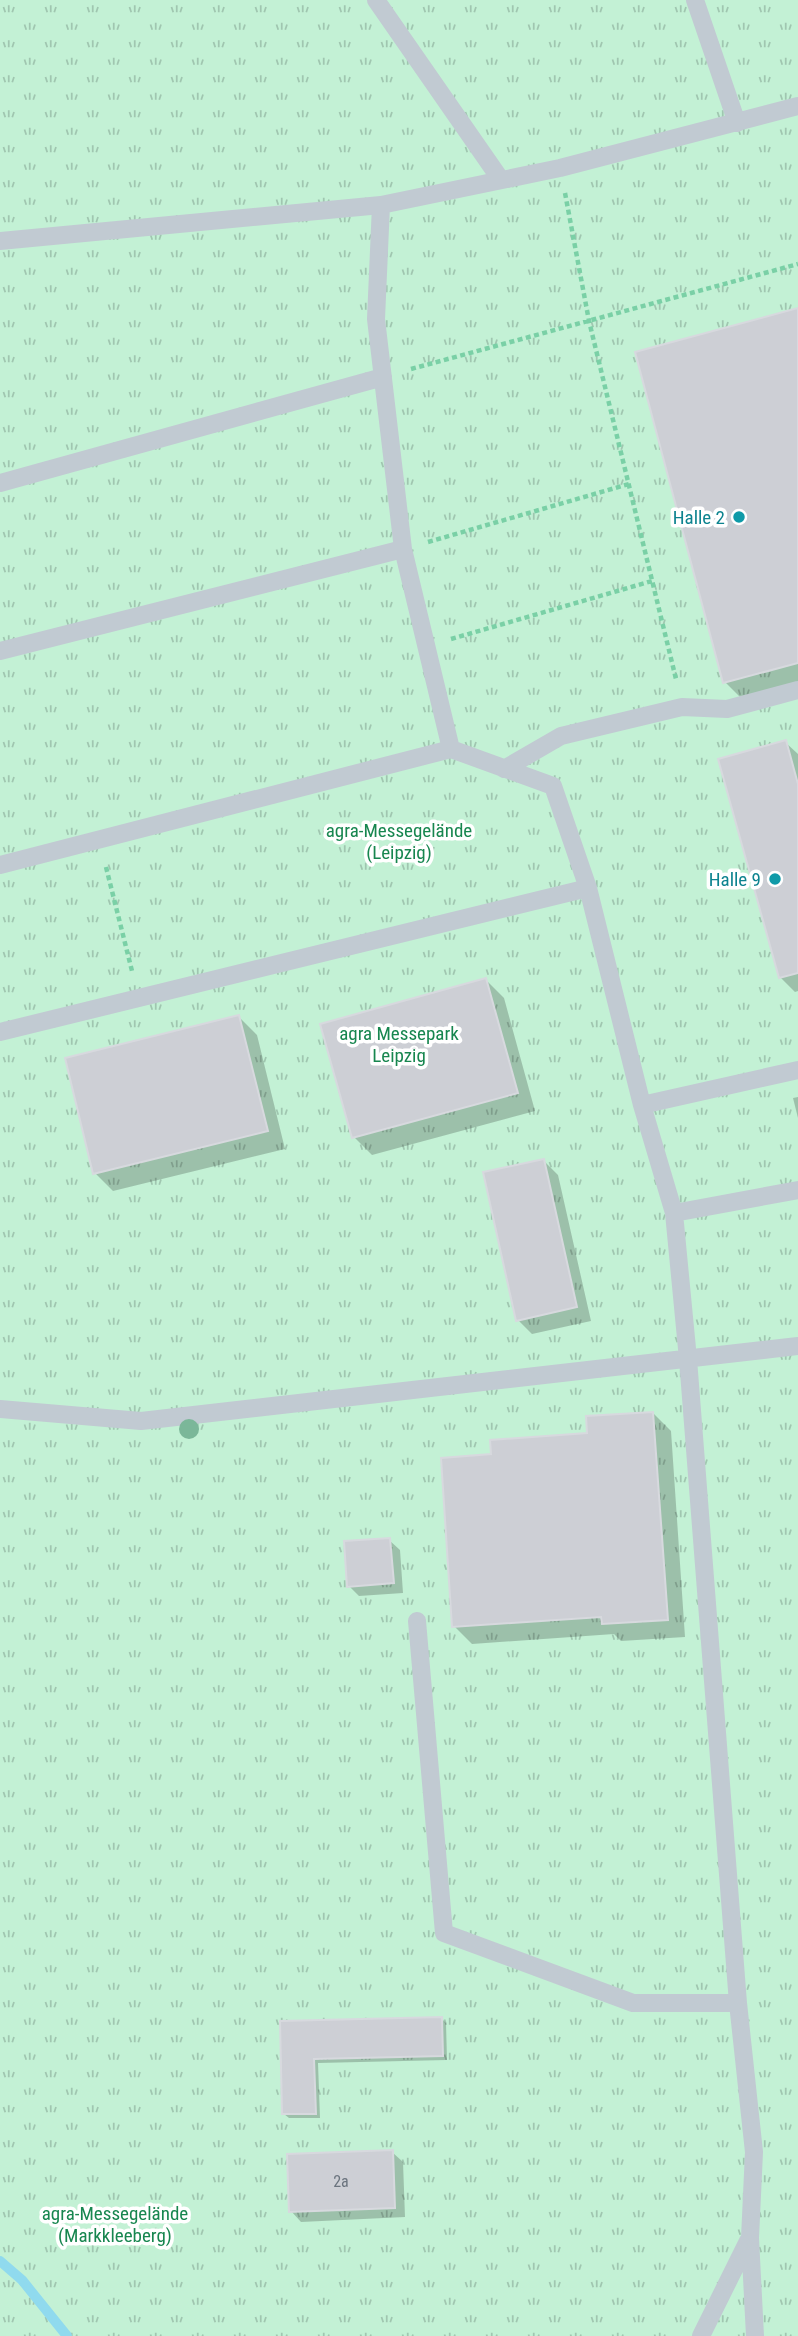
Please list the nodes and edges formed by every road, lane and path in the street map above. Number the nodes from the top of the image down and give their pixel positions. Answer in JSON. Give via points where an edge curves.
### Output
{"nodes":[{"id":1,"x":376,"y":0,"type":"edge"},
{"id":2,"x":695,"y":0,"type":"edge"},
{"id":3,"x":798,"y":106,"type":"edge"},
{"id":4,"x":737,"y":123,"type":"junction"},
{"id":5,"x":560,"y":168,"type":"junction"},
{"id":6,"x":501,"y":180,"type":"junction"},
{"id":7,"x":381,"y":205,"type":"junction"},
{"id":8,"x":0,"y":241,"type":"edge"},
{"id":9,"x":798,"y":264,"type":"edge"},
{"id":10,"x":589,"y":321,"type":"junction"},
{"id":11,"x":383,"y":377,"type":"junction"},
{"id":12,"x":0,"y":482,"type":"edge"},
{"id":13,"x":629,"y":484,"type":"junction"},
{"id":14,"x":403,"y":549,"type":"junction"},
{"id":15,"x":652,"y":581,"type":"junction"},
{"id":16,"x":426,"y":646,"type":"junction"},
{"id":17,"x":0,"y":650,"type":"edge"},
{"id":18,"x":798,"y":690,"type":"edge"},
{"id":19,"x":682,"y":707,"type":"junction"},
{"id":20,"x":451,"y":749,"type":"junction"},
{"id":21,"x":503,"y":769,"type":"junction"},
{"id":22,"x":99,"y":839,"type":"junction"},
{"id":23,"x":0,"y":865,"type":"edge"},
{"id":24,"x":588,"y":888,"type":"junction"},
{"id":25,"x":139,"y":1000,"type":"junction"},
{"id":26,"x":0,"y":1032,"type":"edge"},
{"id":27,"x":798,"y":1070,"type":"edge"},
{"id":28,"x":642,"y":1105,"type":"junction"},
{"id":29,"x":798,"y":1190,"type":"edge"},
{"id":30,"x":674,"y":1213,"type":"junction"},
{"id":31,"x":798,"y":1346,"type":"edge"},
{"id":32,"x":688,"y":1359,"type":"junction"},
{"id":33,"x":0,"y":1409,"type":"edge"},
{"id":34,"x":417,"y":1621,"type":"dead end"},
{"id":35,"x":738,"y":2003,"type":"junction"},
{"id":36,"x":750,"y":2238,"type":"junction"},
{"id":37,"x":701,"y":2336,"type":"edge"},
{"id":38,"x":755,"y":2336,"type":"edge"}],
"edges":[{"from":1,"to":6,"type":"lane"},
{"from":2,"to":4,"type":"lane"},
{"from":3,"to":4,"type":"lane"},
{"from":4,"to":5,"type":"lane"},
{"from":5,"to":6,"type":"lane"},
{"from":5,"to":10,"type":"path"},
{"from":6,"to":7,"type":"lane"},
{"from":7,"to":8,"type":"lane"},
{"from":7,"to":11,"type":"lane","via":[[376,319]]},
{"from":9,"to":10,"type":"path"},
{"from":10,"to":11,"type":"path"},
{"from":10,"to":13,"type":"path"},
{"from":11,"to":12,"type":"lane"},
{"from":11,"to":14,"type":"lane"},
{"from":13,"to":14,"type":"path"},
{"from":13,"to":15,"type":"path"},
{"from":14,"to":16,"type":"lane"},
{"from":14,"to":17,"type":"lane"},
{"from":15,"to":16,"type":"path"},
{"from":15,"to":19,"type":"path"},
{"from":16,"to":20,"type":"lane"},
{"from":18,"to":19,"type":"lane","via":[[727,709]]},
{"from":19,"to":21,"type":"lane","via":[[561,736]]},
{"from":20,"to":21,"type":"lane"},
{"from":20,"to":22,"type":"lane"},
{"from":21,"to":24,"type":"lane","via":[[553,786]]},
{"from":22,"to":23,"type":"lane"},
{"from":22,"to":25,"type":"path"},
{"from":24,"to":25,"type":"lane"},
{"from":24,"to":28,"type":"lane"},
{"from":25,"to":26,"type":"lane"},
{"from":27,"to":28,"type":"lane"},
{"from":28,"to":30,"type":"lane"},
{"from":29,"to":30,"type":"lane"},
{"from":30,"to":32,"type":"lane"},
{"from":31,"to":32,"type":"lane"},
{"from":32,"to":33,"type":"lane","via":[[141,1421]]},
{"from":32,"to":35,"type":"lane"},
{"from":34,"to":35,"type":"lane","via":[[444,1933],[633,2003]]},
{"from":35,"to":36,"type":"lane","via":[[754,2152]]},
{"from":36,"to":37,"type":"lane"},
{"from":36,"to":38,"type":"lane"}]}
